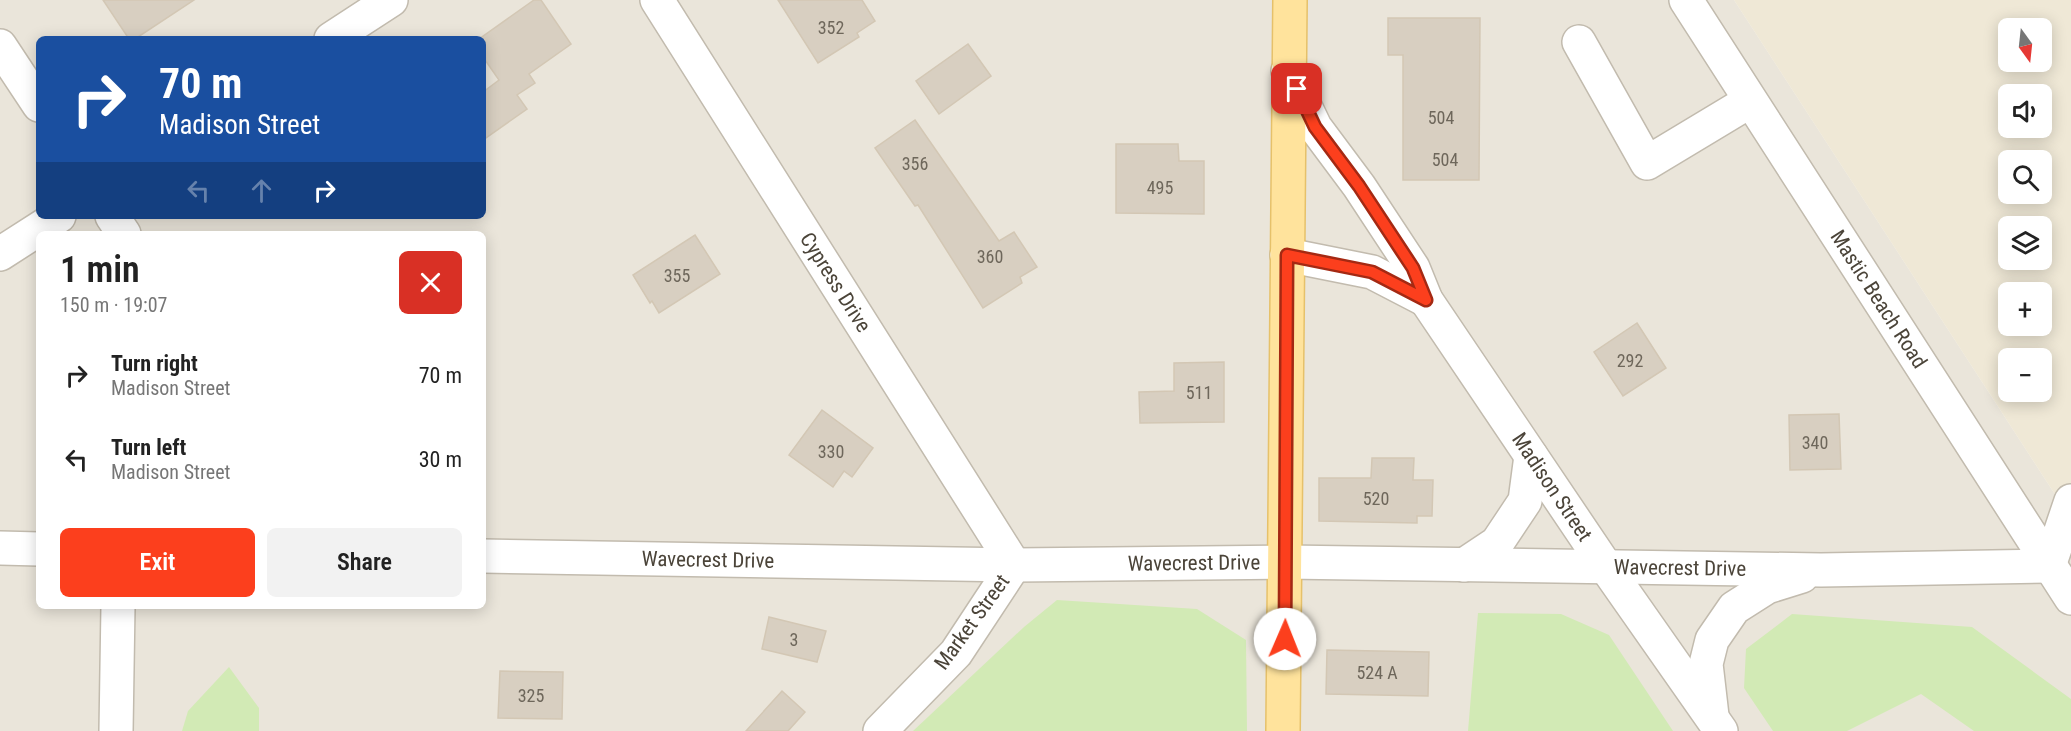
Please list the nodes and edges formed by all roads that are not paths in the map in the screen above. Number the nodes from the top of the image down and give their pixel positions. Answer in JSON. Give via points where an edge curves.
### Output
{"nodes":[{"id":1,"x":391,"y":0,"type":"edge"},
{"id":2,"x":657,"y":0,"type":"edge"},
{"id":3,"x":1290,"y":0,"type":"edge"},
{"id":4,"x":1686,"y":0,"type":"edge"},
{"id":5,"x":336,"y":36,"type":"edge"},
{"id":6,"x":1579,"y":42,"type":"dead end"},
{"id":7,"x":0,"y":46,"type":"edge"},
{"id":8,"x":1288,"y":71,"type":"junction"},
{"id":9,"x":36,"y":100,"type":"edge"},
{"id":10,"x":1750,"y":101,"type":"junction"},
{"id":11,"x":54,"y":219,"type":"edge"},
{"id":12,"x":0,"y":254,"type":"edge"},
{"id":13,"x":1287,"y":255,"type":"junction"},
{"id":14,"x":1426,"y":300,"type":"junction"},
{"id":15,"x":1531,"y":456,"type":"junction"},
{"id":16,"x":2071,"y":501,"type":"edge"},
{"id":17,"x":0,"y":548,"type":"edge"},
{"id":18,"x":36,"y":549,"type":"edge"},
{"id":19,"x":486,"y":556,"type":"edge"},
{"id":20,"x":1286,"y":562,"type":"junction"},
{"id":21,"x":1014,"y":565,"type":"junction"},
{"id":22,"x":1464,"y":565,"type":"junction"},
{"id":23,"x":2049,"y":566,"type":"junction"},
{"id":24,"x":1606,"y":567,"type":"junction"},
{"id":25,"x":1821,"y":570,"type":"junction"},
{"id":26,"x":2071,"y":598,"type":"edge"},
{"id":27,"x":118,"y":609,"type":"edge"},
{"id":28,"x":1716,"y":725,"type":"edge"},
{"id":29,"x":116,"y":731,"type":"edge"},
{"id":30,"x":880,"y":731,"type":"edge"},
{"id":31,"x":1283,"y":731,"type":"edge"}],
"edges":[{"from":1,"to":5,"type":"street"},
{"from":2,"to":21,"type":"street","name":"Cypress Drive"},
{"from":3,"to":8,"type":"main road"},
{"from":4,"to":10,"type":"street","name":"Mastic Beach Road"},
{"from":6,"to":10,"type":"street","via":[[1647,163]]},
{"from":7,"to":9,"type":"street"},
{"from":8,"to":13,"type":"main road"},
{"from":8,"to":14,"type":"street","name":"Madison Street","via":[[1315,127],[1413,268]]},
{"from":10,"to":23,"type":"street","name":"Mastic Beach Road"},
{"from":11,"to":12,"type":"street"},
{"from":13,"to":14,"type":"street","name":"Madison Street","via":[[1372,272]]},
{"from":13,"to":20,"type":"main road"},
{"from":14,"to":15,"type":"street","name":"Madison Street"},
{"from":15,"to":22,"type":"street","via":[[1525,501],[1497,543]]},
{"from":15,"to":24,"type":"street","name":"Madison Street"},
{"from":16,"to":23,"type":"street"},
{"from":17,"to":18,"type":"street"},
{"from":19,"to":21,"type":"street","name":"Wavecrest Drive"},
{"from":20,"to":21,"type":"street","name":"Wavecrest Drive"},
{"from":20,"to":22,"type":"street","name":"Wavecrest Drive"},
{"from":20,"to":31,"type":"main road"},
{"from":21,"to":30,"type":"street","name":"Market Street","via":[[956,653]]},
{"from":22,"to":24,"type":"street","name":"Wavecrest Drive"},
{"from":23,"to":25,"type":"street","name":"Wavecrest Drive"},
{"from":23,"to":26,"type":"street","name":"Mastic Beach Road"},
{"from":24,"to":25,"type":"street","name":"Wavecrest Drive"},
{"from":24,"to":28,"type":"street","name":"Madison Street"},
{"from":25,"to":28,"type":"street","via":[[1767,587],[1734,608],[1712,640],[1706,664]]},
{"from":27,"to":29,"type":"street"}]}
